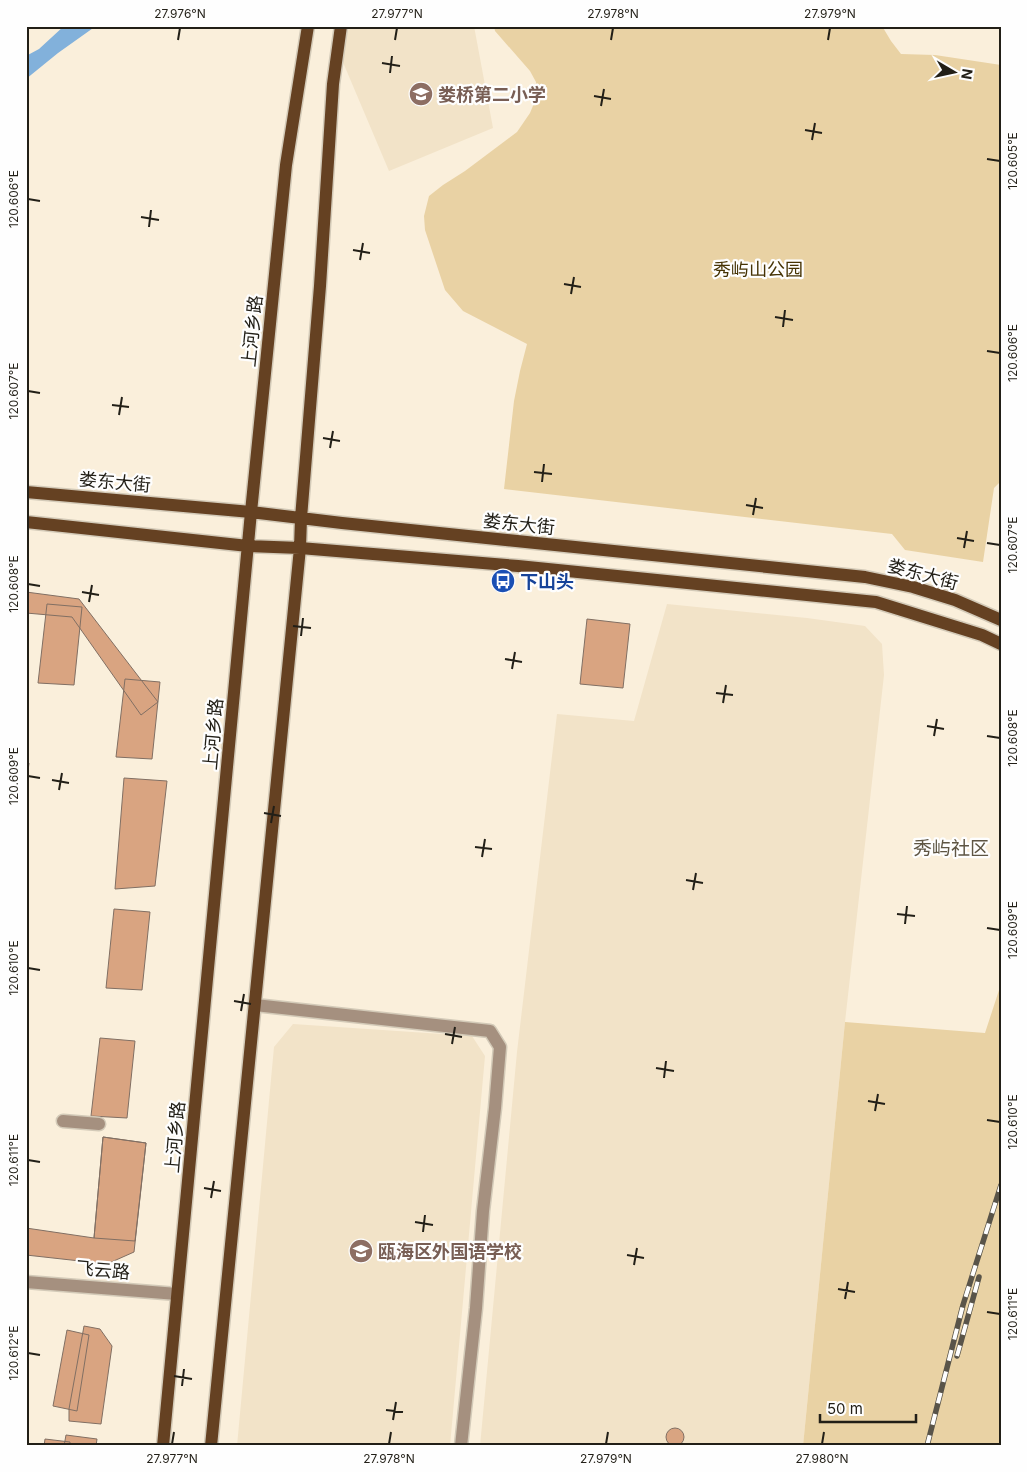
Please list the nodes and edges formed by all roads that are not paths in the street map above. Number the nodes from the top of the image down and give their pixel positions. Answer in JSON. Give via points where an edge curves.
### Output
{"nodes":[{"id":1,"x":308,"y":26,"type":"edge"},
{"id":2,"x":341,"y":26,"type":"edge"},
{"id":3,"x":26,"y":492,"type":"edge"},
{"id":4,"x":251,"y":512,"type":"junction"},
{"id":5,"x":301,"y":518,"type":"junction"},
{"id":6,"x":26,"y":522,"type":"edge"},
{"id":7,"x":248,"y":546,"type":"junction"},
{"id":8,"x":300,"y":548,"type":"junction"},
{"id":9,"x":1001,"y":620,"type":"edge"},
{"id":10,"x":1001,"y":644,"type":"edge"},
{"id":11,"x":255,"y":1005,"type":"junction"},
{"id":12,"x":62,"y":1121,"type":"dead end"},
{"id":13,"x":99,"y":1124,"type":"dead end"},
{"id":14,"x":26,"y":1282,"type":"edge"},
{"id":15,"x":177,"y":1294,"type":"junction"},
{"id":16,"x":163,"y":1446,"type":"edge"},
{"id":17,"x":211,"y":1446,"type":"edge"},
{"id":18,"x":461,"y":1446,"type":"edge"}],
"edges":[{"from":1,"to":4,"type":"main road","name":"上河乡路","via":[[286,165]]},
{"from":2,"to":5,"type":"main road","via":[[333,84]]},
{"from":3,"to":4,"type":"main road","name":"娄东大街"},
{"from":4,"to":5,"type":"main road","name":"娄东大街"},
{"from":4,"to":7,"type":"main road","name":"上河乡路"},
{"from":5,"to":8,"type":"main road"},
{"from":5,"to":9,"type":"main road","name":"娄东大街","via":[[865,577],[955,600]]},
{"from":6,"to":7,"type":"main road"},
{"from":7,"to":8,"type":"main road"},
{"from":7,"to":15,"type":"main road","name":"上河乡路"},
{"from":8,"to":10,"type":"main road","via":[[876,602]]},
{"from":8,"to":11,"type":"main road"},
{"from":11,"to":17,"type":"main road"},
{"from":11,"to":18,"type":"street","via":[[490,1031],[500,1047]]},
{"from":12,"to":13,"type":"street"},
{"from":14,"to":15,"type":"street","name":"飞云路"},
{"from":15,"to":16,"type":"main road","name":"上河乡路"}]}
